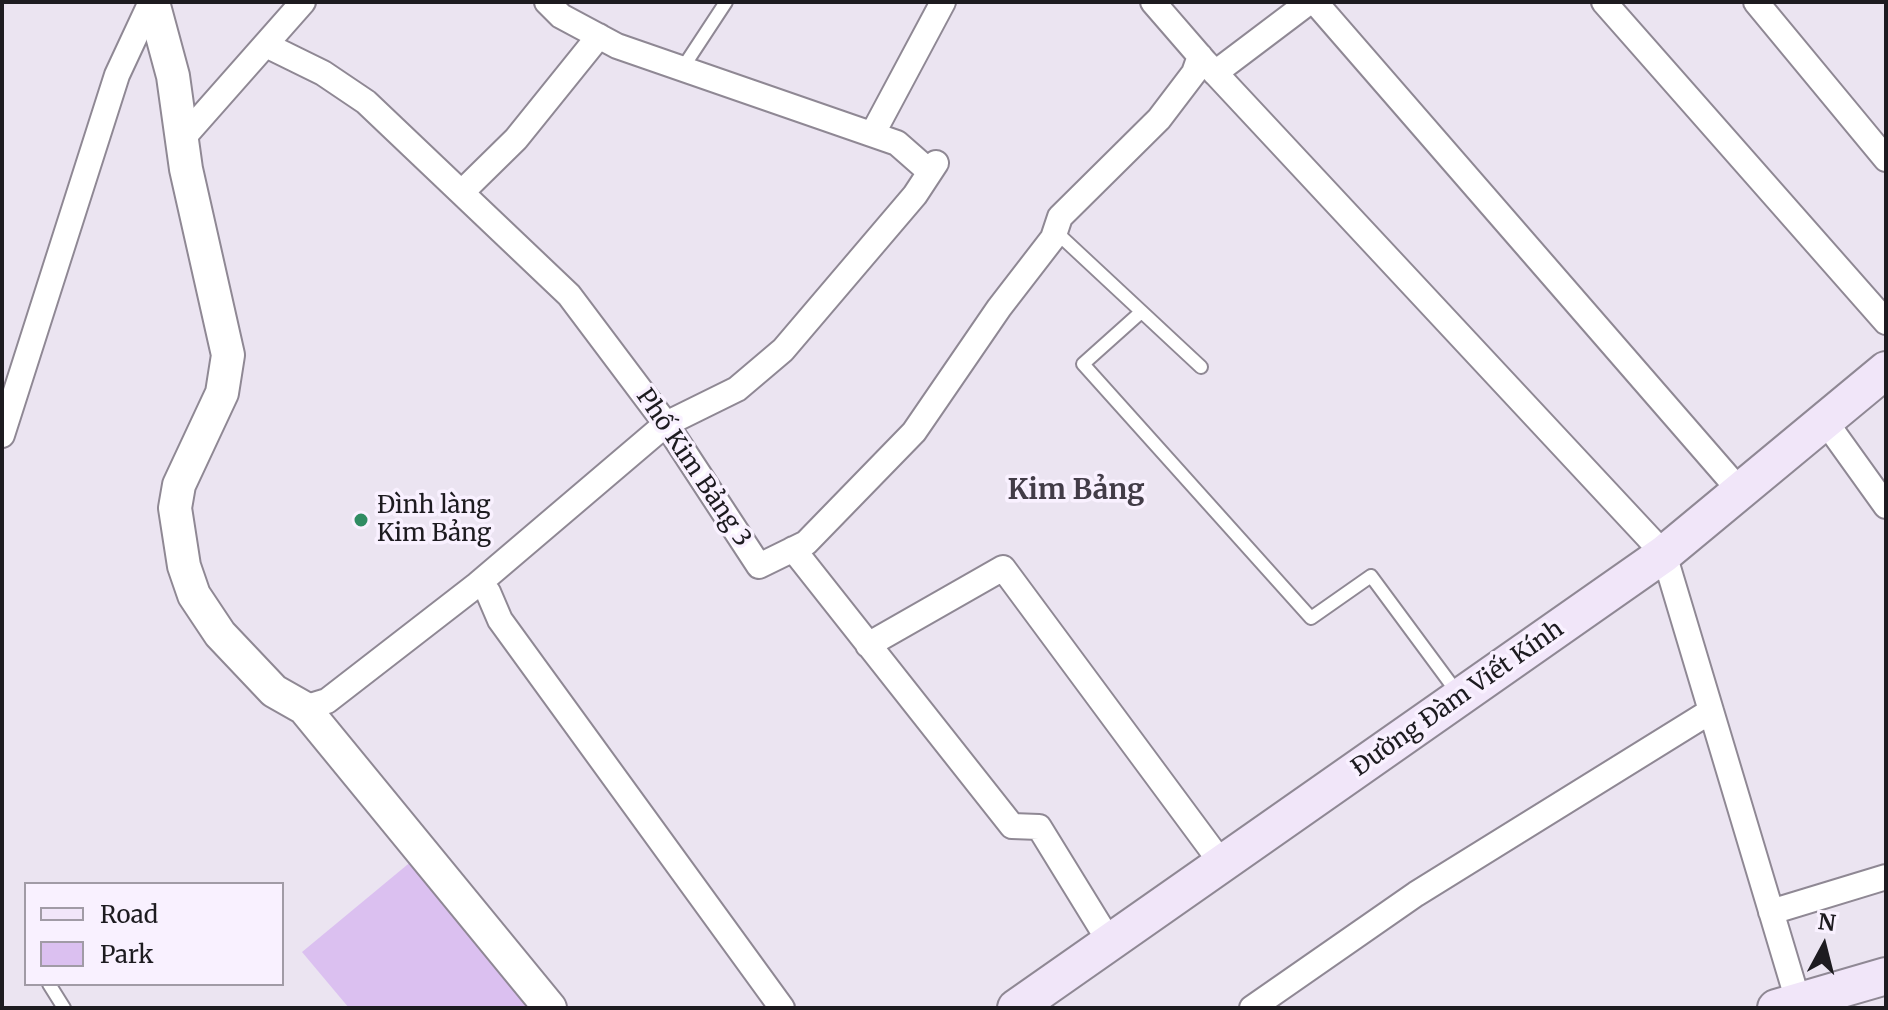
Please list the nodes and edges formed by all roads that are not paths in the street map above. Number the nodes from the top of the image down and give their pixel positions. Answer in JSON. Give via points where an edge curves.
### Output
{"nodes":[{"id":1,"x":152,"y":2,"type":"edge"},
{"id":2,"x":303,"y":2,"type":"edge"},
{"id":3,"x":547,"y":2,"type":"edge"},
{"id":4,"x":726,"y":2,"type":"edge"},
{"id":5,"x":943,"y":2,"type":"edge"},
{"id":6,"x":1153,"y":2,"type":"edge"},
{"id":7,"x":1309,"y":2,"type":"edge"},
{"id":8,"x":1315,"y":2,"type":"edge"},
{"id":9,"x":1604,"y":2,"type":"edge"},
{"id":10,"x":1756,"y":2,"type":"edge"},
{"id":11,"x":599,"y":36,"type":"junction"},
{"id":12,"x":266,"y":45,"type":"junction"},
{"id":13,"x":1207,"y":65,"type":"junction"},
{"id":14,"x":682,"y":69,"type":"junction"},
{"id":15,"x":873,"y":133,"type":"junction"},
{"id":16,"x":182,"y":139,"type":"junction"},
{"id":17,"x":1886,"y":159,"type":"edge"},
{"id":18,"x":462,"y":192,"type":"junction"},
{"id":19,"x":1055,"y":231,"type":"junction"},
{"id":20,"x":1140,"y":313,"type":"junction"},
{"id":21,"x":1886,"y":322,"type":"edge"},
{"id":22,"x":1201,"y":367,"type":"dead end"},
{"id":23,"x":1886,"y":370,"type":"edge"},
{"id":24,"x":1825,"y":421,"type":"junction"},
{"id":25,"x":666,"y":424,"type":"junction"},
{"id":26,"x":2,"y":435,"type":"edge"},
{"id":27,"x":1740,"y":491,"type":"junction"},
{"id":28,"x":1886,"y":506,"type":"edge"},
{"id":29,"x":793,"y":549,"type":"junction"},
{"id":30,"x":1664,"y":554,"type":"junction"},
{"id":31,"x":478,"y":584,"type":"junction"},
{"id":32,"x":868,"y":645,"type":"junction"},
{"id":33,"x":1460,"y":697,"type":"junction"},
{"id":34,"x":304,"y":708,"type":"junction"},
{"id":35,"x":1711,"y":711,"type":"junction"},
{"id":36,"x":1223,"y":865,"type":"junction"},
{"id":37,"x":1886,"y":877,"type":"edge"},
{"id":38,"x":1771,"y":912,"type":"junction"},
{"id":39,"x":1111,"y":944,"type":"junction"},
{"id":40,"x":1886,"y":976,"type":"edge"},
{"id":41,"x":50,"y":986,"type":"edge"},
{"id":42,"x":1787,"y":1005,"type":"edge"},
{"id":43,"x":64,"y":1008,"type":"edge"},
{"id":44,"x":550,"y":1008,"type":"edge"},
{"id":45,"x":782,"y":1008,"type":"edge"},
{"id":46,"x":1016,"y":1008,"type":"edge"},
{"id":47,"x":1252,"y":1008,"type":"edge"}],
"edges":[{"from":1,"to":16,"type":"street","via":[[173,76]]},
{"from":1,"to":26,"type":"street","via":[[117,75]]},
{"from":2,"to":12,"type":"street"},
{"from":3,"to":11,"type":"street","via":[[561,16]]},
{"from":4,"to":14,"type":"lane"},
{"from":5,"to":15,"type":"street"},
{"from":6,"to":13,"type":"street"},
{"from":7,"to":13,"type":"street"},
{"from":8,"to":27,"type":"street"},
{"from":9,"to":21,"type":"street"},
{"from":10,"to":17,"type":"street"},
{"from":11,"to":14,"type":"street"},
{"from":11,"to":18,"type":"street","via":[[516,139]]},
{"from":12,"to":16,"type":"street"},
{"from":12,"to":18,"type":"street","name":"Phố Kim Bảng 3","via":[[366,102]]},
{"from":13,"to":19,"type":"street","name":"Phố Kim Bảng 3","via":[[1060,217]]},
{"from":13,"to":30,"type":"street"},
{"from":14,"to":15,"type":"street"},
{"from":15,"to":25,"type":"street","via":[[933,168],[915,195],[783,350],[737,389]]},
{"from":16,"to":34,"type":"street","via":[[228,355],[222,393],[179,485],[175,508],[184,566],[194,595],[220,634],[274,691]]},
{"from":18,"to":25,"type":"street","name":"Phố Kim Bảng 3","via":[[569,295]]},
{"from":19,"to":20,"type":"lane"},
{"from":19,"to":29,"type":"street","name":"Phố Kim Bảng 3","via":[[914,432],[806,543]]},
{"from":20,"to":22,"type":"lane"},
{"from":20,"to":33,"type":"lane","via":[[1083,364],[1311,618],[1371,576]]},
{"from":23,"to":24,"type":"main road","name":"Đường Đàm Viết Kính"},
{"from":24,"to":27,"type":"main road","name":"Đường Đàm Viết Kính"},
{"from":24,"to":28,"type":"street"},
{"from":25,"to":29,"type":"street","name":"Phố Kim Bảng 3","via":[[759,566]]},
{"from":25,"to":31,"type":"street"},
{"from":27,"to":30,"type":"main road","name":"Đường Đàm Viết Kính"},
{"from":29,"to":32,"type":"street"},
{"from":30,"to":33,"type":"main road","name":"Đường Đàm Viết Kính"},
{"from":30,"to":35,"type":"street"},
{"from":31,"to":34,"type":"street","via":[[327,701]]},
{"from":31,"to":45,"type":"street"},
{"from":32,"to":36,"type":"street","via":[[1003,568]]},
{"from":32,"to":39,"type":"street","via":[[1012,826],[1039,827]]},
{"from":33,"to":36,"type":"main road","name":"Đường Đàm Viết Kính"},
{"from":34,"to":44,"type":"street"},
{"from":35,"to":38,"type":"street"},
{"from":35,"to":47,"type":"street","via":[[1416,894]]},
{"from":36,"to":39,"type":"main road","name":"Đường Đàm Viết Kính"},
{"from":37,"to":38,"type":"street"},
{"from":38,"to":42,"type":"street"},
{"from":39,"to":46,"type":"main road","name":"Đường Đàm Viết Kính"},
{"from":40,"to":42,"type":"main road"},
{"from":41,"to":43,"type":"lane"}]}
